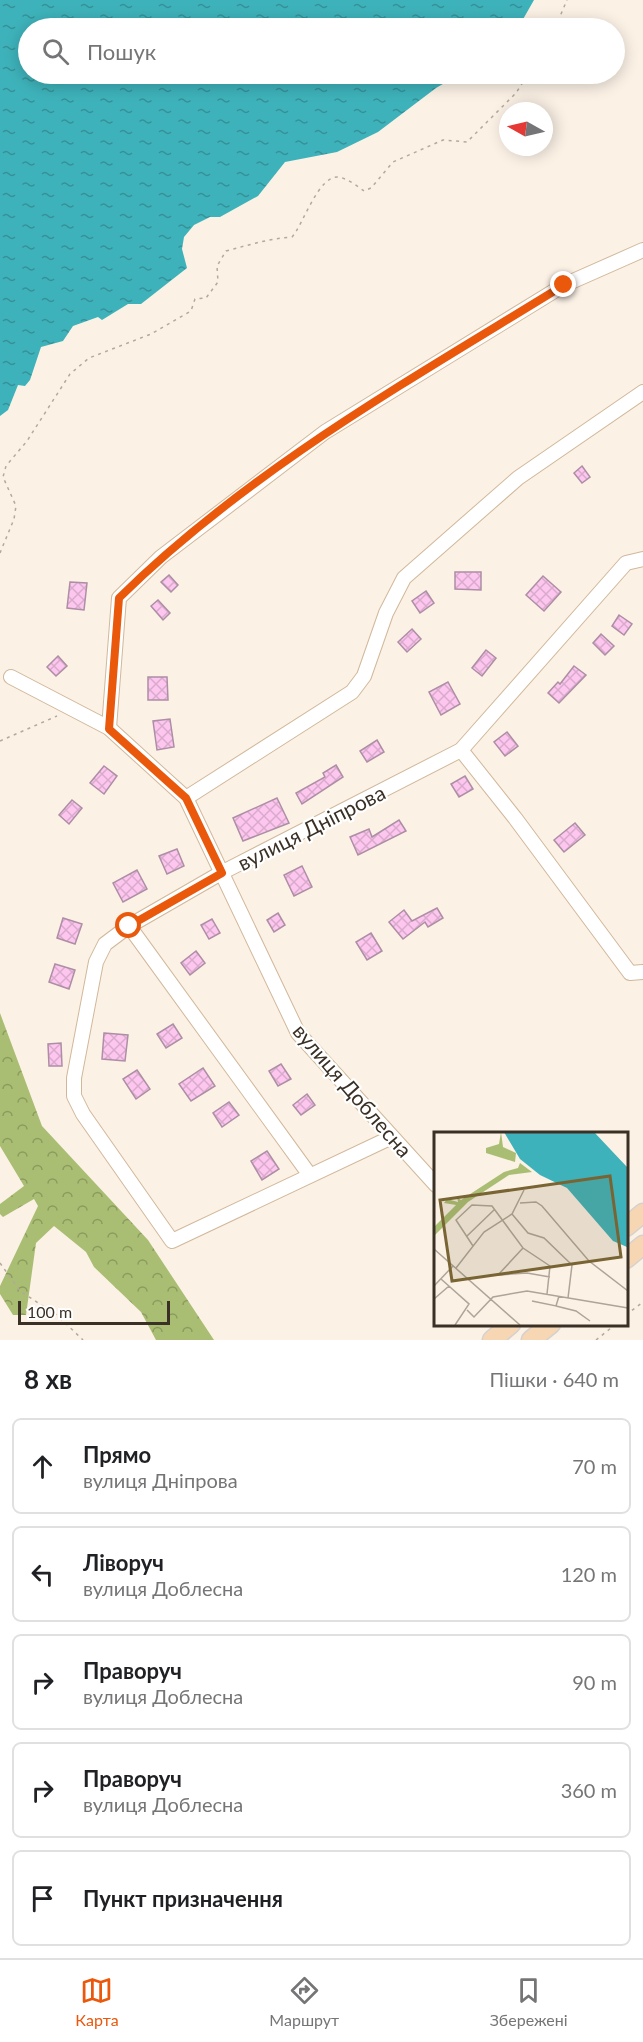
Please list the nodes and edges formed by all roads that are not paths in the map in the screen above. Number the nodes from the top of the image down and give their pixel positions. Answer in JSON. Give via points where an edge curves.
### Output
{"nodes":[{"id":1,"x":643,"y":250,"type":"edge"},
{"id":2,"x":643,"y":392,"type":"edge"},
{"id":3,"x":643,"y":559,"type":"edge"},
{"id":4,"x":11,"y":677,"type":"dead end"},
{"id":5,"x":109,"y":729,"type":"junction"},
{"id":6,"x":460,"y":750,"type":"junction"},
{"id":7,"x":186,"y":798,"type":"junction"},
{"id":8,"x":222,"y":873,"type":"junction"},
{"id":9,"x":129,"y":926,"type":"junction"},
{"id":10,"x":643,"y":972,"type":"edge"},
{"id":11,"x":392,"y":1137,"type":"junction"},
{"id":12,"x":309,"y":1174,"type":"junction"},
{"id":13,"x":434,"y":1183,"type":"edge"},
{"id":14,"x":643,"y":1213,"type":"edge"},
{"id":15,"x":628,"y":1226,"type":"edge"},
{"id":16,"x":643,"y":1245,"type":"edge"},
{"id":17,"x":628,"y":1258,"type":"edge"},
{"id":18,"x":509,"y":1325,"type":"edge"},
{"id":19,"x":492,"y":1340,"type":"edge"}],
"edges":[{"from":1,"to":5,"type":"street","via":[[564,285],[325,432],[161,557],[119,598]]},
{"from":2,"to":7,"type":"street","via":[[518,478],[404,578],[386,613],[363,676],[352,692]]},
{"from":3,"to":6,"type":"street","name":"вулиця Дніпрова","via":[[626,563]]},
{"from":4,"to":5,"type":"street","name":"вулиця Доблесна"},
{"from":5,"to":7,"type":"street","name":"вулиця Доблесна"},
{"from":6,"to":8,"type":"street","name":"вулиця Дніпрова"},
{"from":6,"to":10,"type":"street","via":[[630,973]]},
{"from":7,"to":8,"type":"street","name":"вулиця Доблесна"},
{"from":8,"to":9,"type":"street","name":"вулиця Дніпрова"},
{"from":8,"to":11,"type":"street","name":"вулиця Доблесна","via":[[298,1033]]},
{"from":9,"to":12,"type":"street"},
{"from":9,"to":12,"type":"street","name":"вулиця Дніпрова","via":[[105,944],[96,962],[74,1096],[172,1241]]},
{"from":11,"to":12,"type":"street","name":"вулиця Дніпрова"},
{"from":11,"to":13,"type":"street","name":"вулиця Доблесна"},
{"from":14,"to":15,"type":"main road"},
{"from":16,"to":17,"type":"main road"},
{"from":18,"to":19,"type":"main road"}]}
